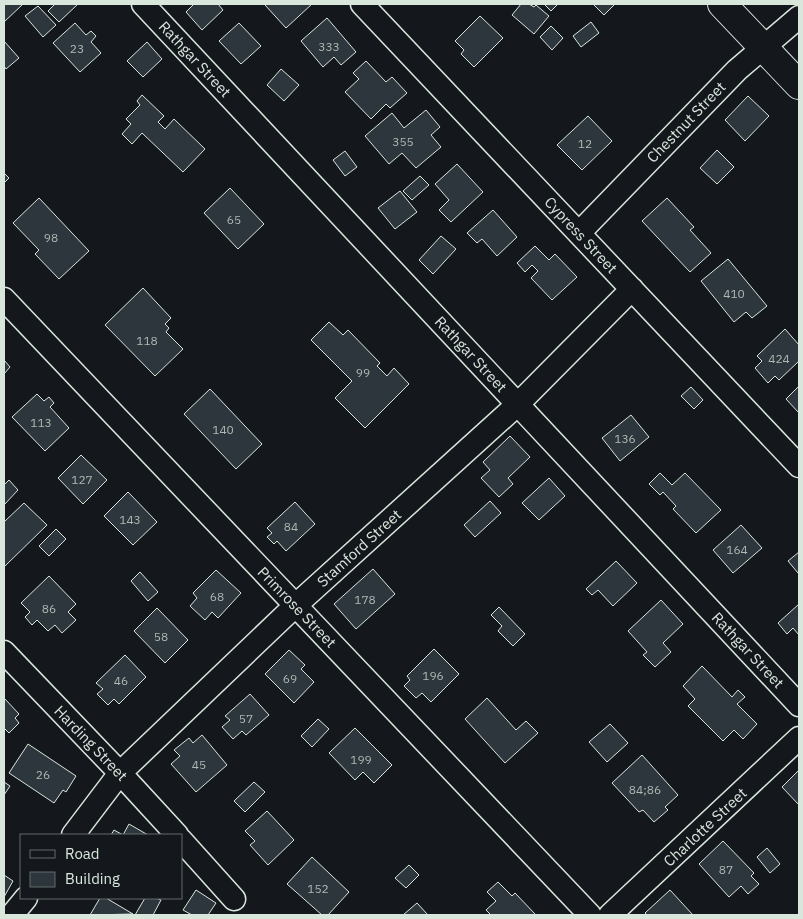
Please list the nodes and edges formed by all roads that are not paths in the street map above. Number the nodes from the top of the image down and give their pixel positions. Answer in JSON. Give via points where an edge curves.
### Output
{"nodes":[{"id":1,"x":143,"y":4,"type":"edge"},
{"id":2,"x":362,"y":4,"type":"edge"},
{"id":3,"x":722,"y":4,"type":"edge"},
{"id":4,"x":799,"y":17,"type":"edge"},
{"id":5,"x":764,"y":48,"type":"junction"},
{"id":6,"x":799,"y":84,"type":"edge"},
{"id":7,"x":579,"y":233,"type":"junction"},
{"id":8,"x":632,"y":289,"type":"junction"},
{"id":9,"x":4,"y":299,"type":"edge"},
{"id":10,"x":518,"y":404,"type":"junction"},
{"id":11,"x":799,"y":466,"type":"edge"},
{"id":12,"x":296,"y":605,"type":"junction"},
{"id":13,"x":4,"y":652,"type":"edge"},
{"id":14,"x":799,"y":705,"type":"edge"},
{"id":15,"x":799,"y":738,"type":"edge"},
{"id":16,"x":120,"y":772,"type":"junction"},
{"id":17,"x":74,"y":834,"type":"edge"},
{"id":18,"x":176,"y":834,"type":"edge"},
{"id":19,"x":182,"y":841,"type":"edge"},
{"id":20,"x":25,"y":899,"type":"edge"},
{"id":21,"x":234,"y":900,"type":"dead end"},
{"id":22,"x":12,"y":915,"type":"edge"},
{"id":23,"x":590,"y":915,"type":"edge"},
{"id":24,"x":610,"y":915,"type":"edge"}],
"edges":[{"from":1,"to":10,"type":"street","name":"Rathgar Street"},
{"from":2,"to":7,"type":"street","name":"Cypress Street"},
{"from":3,"to":5,"type":"main road"},
{"from":4,"to":5,"type":"street","name":"Chestnut Street"},
{"from":5,"to":6,"type":"main road"},
{"from":5,"to":7,"type":"street","name":"Chestnut Street","via":[[737,70]]},
{"from":7,"to":8,"type":"street","name":"Cypress Street"},
{"from":8,"to":10,"type":"street","name":"Stamford Street"},
{"from":8,"to":11,"type":"street","name":"Cypress Street"},
{"from":9,"to":12,"type":"street","name":"Primrose Street"},
{"from":10,"to":12,"type":"street","name":"Stamford Street"},
{"from":10,"to":14,"type":"street","name":"Rathgar Street"},
{"from":12,"to":16,"type":"street","name":"Stamford Street"},
{"from":12,"to":23,"type":"street","name":"Primrose Street"},
{"from":13,"to":16,"type":"street","name":"Harding Street"},
{"from":15,"to":24,"type":"street","name":"Charlotte Street"},
{"from":16,"to":17,"type":"street","name":"Stamford Street"},
{"from":16,"to":18,"type":"street","name":"Harding Street"},
{"from":19,"to":21,"type":"street"},
{"from":20,"to":22,"type":"street"}]}
